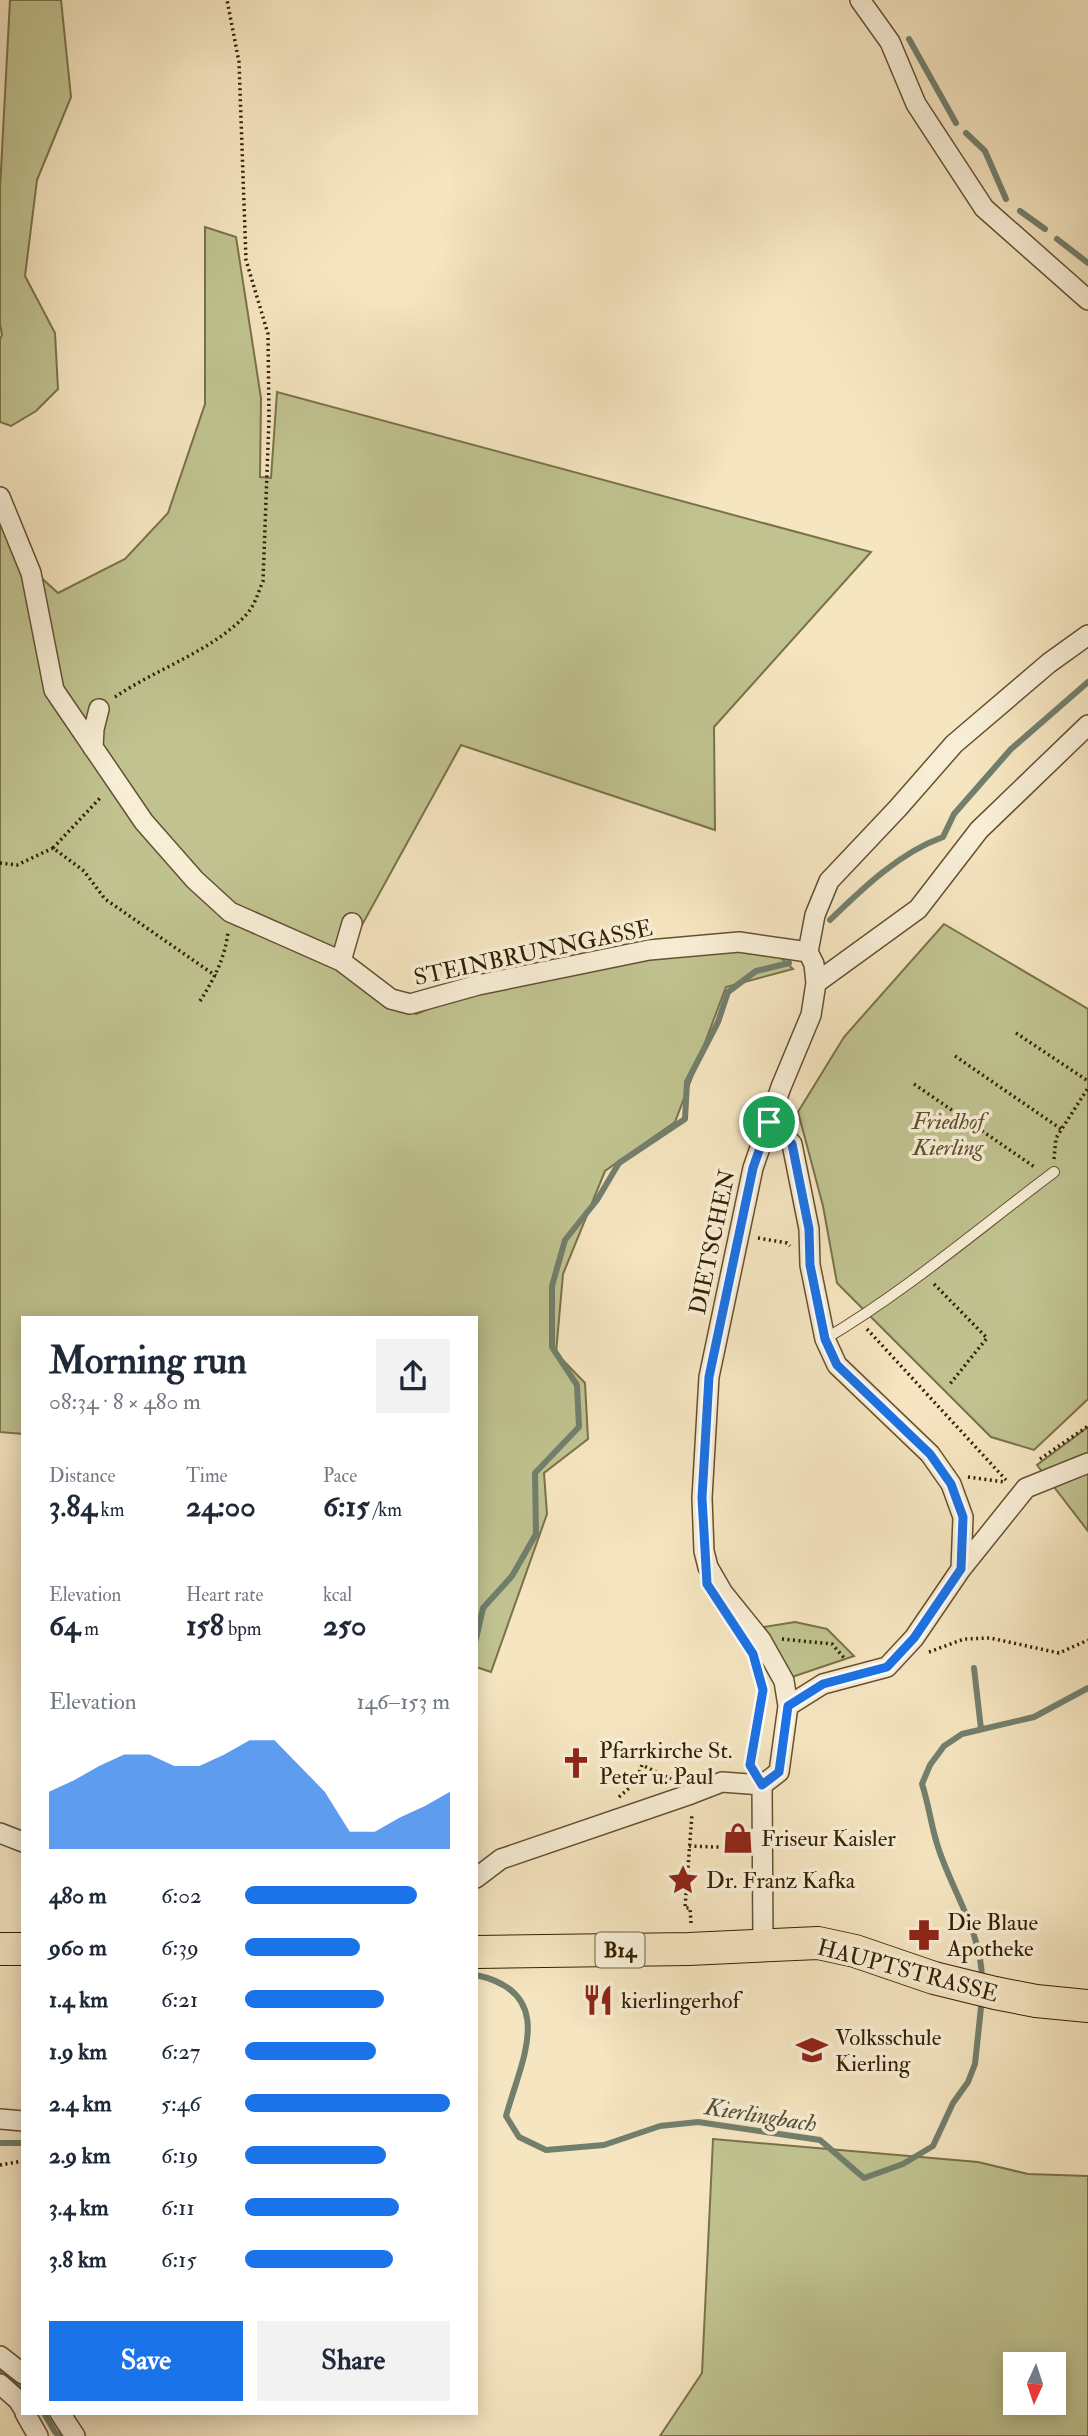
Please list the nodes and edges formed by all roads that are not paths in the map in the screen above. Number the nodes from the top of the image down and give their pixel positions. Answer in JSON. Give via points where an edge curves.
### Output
{"nodes":[{"id":1,"x":860,"y":0,"type":"edge"},
{"id":2,"x":1088,"y":300,"type":"edge"},
{"id":3,"x":0,"y":497,"type":"edge"},
{"id":4,"x":1088,"y":635,"type":"edge"},
{"id":5,"x":99,"y":709,"type":"road end"},
{"id":6,"x":1088,"y":725,"type":"edge"},
{"id":7,"x":93,"y":748,"type":"junction"},
{"id":8,"x":352,"y":923,"type":"dead end"},
{"id":9,"x":808,"y":953,"type":"junction"},
{"id":10,"x":341,"y":961,"type":"junction"},
{"id":11,"x":816,"y":983,"type":"junction"},
{"id":12,"x":769,"y":1122,"type":"junction"},
{"id":13,"x":1050,"y":1174,"type":"road end"},
{"id":14,"x":825,"y":1339,"type":"junction"},
{"id":15,"x":1088,"y":1463,"type":"edge"},
{"id":16,"x":961,"y":1569,"type":"junction"},
{"id":17,"x":788,"y":1706,"type":"junction"},
{"id":18,"x":762,"y":1785,"type":"junction"},
{"id":19,"x":0,"y":1833,"type":"edge"},
{"id":20,"x":21,"y":1841,"type":"edge"},
{"id":21,"x":479,"y":1875,"type":"edge"},
{"id":22,"x":763,"y":1944,"type":"junction"},
{"id":23,"x":0,"y":1949,"type":"edge"},
{"id":24,"x":21,"y":1949,"type":"edge"},
{"id":25,"x":478,"y":1949,"type":"edge"},
{"id":26,"x":1088,"y":2006,"type":"edge"},
{"id":27,"x":0,"y":2119,"type":"edge"},
{"id":28,"x":21,"y":2121,"type":"edge"},
{"id":29,"x":0,"y":2356,"type":"edge"},
{"id":30,"x":21,"y":2372,"type":"edge"},
{"id":31,"x":0,"y":2384,"type":"edge"},
{"id":32,"x":21,"y":2405,"type":"edge"},
{"id":33,"x":26,"y":2415,"type":"edge"},
{"id":34,"x":61,"y":2415,"type":"edge"},
{"id":35,"x":38,"y":2436,"type":"edge"},
{"id":36,"x":75,"y":2436,"type":"edge"}],
"edges":[{"from":1,"to":2,"type":"street","via":[[890,42],[916,104],[984,208]]},
{"from":3,"to":7,"type":"street","name":"STEINBRUNNGASSE","via":[[31,573],[54,690]]},
{"from":4,"to":9,"type":"street","via":[[954,744],[828,881]]},
{"from":5,"to":7,"type":"street"},
{"from":6,"to":11,"type":"street","via":[[979,830],[918,909]]},
{"from":7,"to":10,"type":"street","name":"STEINBRUNNGASSE","via":[[144,822],[230,912]]},
{"from":8,"to":10,"type":"street"},
{"from":9,"to":10,"type":"street","name":"STEINBRUNNGASSE","via":[[739,942],[649,950],[478,985],[410,1004],[391,999]]},
{"from":9,"to":11,"type":"street"},
{"from":11,"to":12,"type":"street","name":"DIETSCHEN","via":[[811,1016]]},
{"from":12,"to":14,"type":"street","via":[[792,1144]]},
{"from":12,"to":17,"type":"street","name":"DIETSCHEN","via":[[753,1168],[709,1377],[702,1498],[708,1567],[761,1640],[784,1681]]},
{"from":13,"to":14,"type":"lane","via":[[923,1273]]},
{"from":14,"to":16,"type":"street","via":[[837,1365],[930,1454],[951,1484],[963,1517]]},
{"from":15,"to":16,"type":"street","via":[[1026,1488]]},
{"from":16,"to":17,"type":"street","via":[[914,1638],[887,1667],[823,1684]]},
{"from":17,"to":18,"type":"street","via":[[779,1772]]},
{"from":18,"to":21,"type":"street","via":[[722,1782],[501,1859]]},
{"from":18,"to":22,"type":"street"},
{"from":19,"to":20,"type":"street"},
{"from":22,"to":25,"type":"main road","name":"HAUPTSTRASSE","number":"B14","via":[[690,1949]]},
{"from":22,"to":26,"type":"main road","name":"HAUPTSTRASSE","number":"B14","via":[[831,1946],[983,1991]]},
{"from":23,"to":24,"type":"main road"},
{"from":27,"to":28,"type":"street"},
{"from":29,"to":30,"type":"street"},
{"from":31,"to":32,"type":"street"},
{"from":33,"to":35,"type":"street"},
{"from":34,"to":36,"type":"street"}]}
